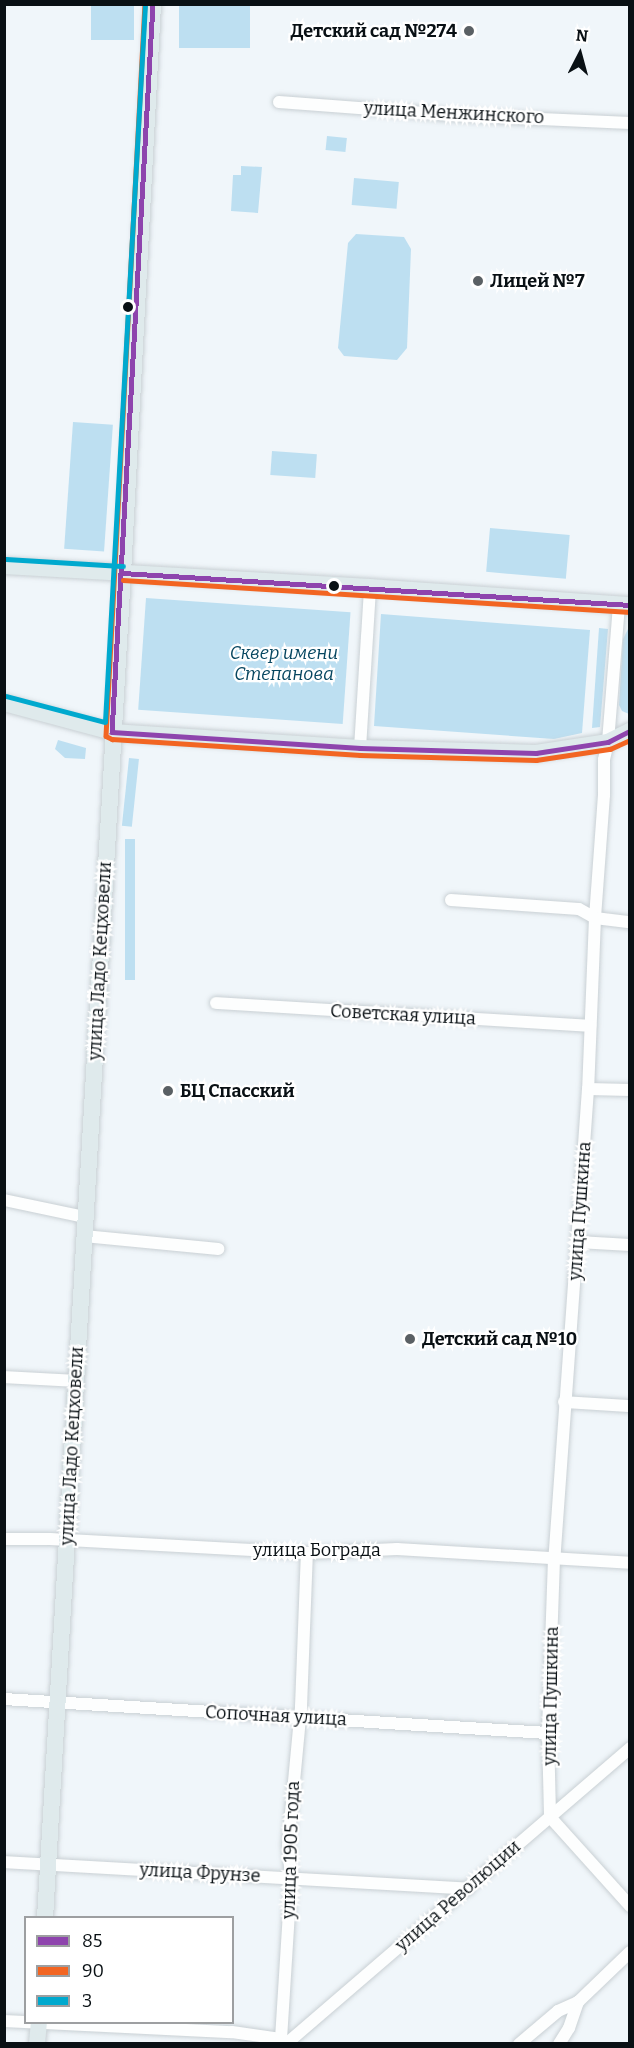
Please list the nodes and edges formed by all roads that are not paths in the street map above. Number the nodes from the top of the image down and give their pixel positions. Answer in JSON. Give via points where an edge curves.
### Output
{"nodes":[{"id":1,"x":153,"y":4,"type":"edge"},
{"id":2,"x":279,"y":102,"type":"dead end"},
{"id":3,"x":630,"y":123,"type":"edge"},
{"id":4,"x":4,"y":566,"type":"edge"},
{"id":5,"x":123,"y":573,"type":"junction"},
{"id":6,"x":370,"y":587,"type":"junction"},
{"id":7,"x":624,"y":605,"type":"edge"},
{"id":8,"x":4,"y":703,"type":"edge"},
{"id":9,"x":630,"y":731,"type":"edge"},
{"id":10,"x":112,"y":732,"type":"junction"},
{"id":11,"x":608,"y":742,"type":"junction"},
{"id":12,"x":360,"y":748,"type":"junction"},
{"id":13,"x":451,"y":900,"type":"dead end"},
{"id":14,"x":595,"y":918,"type":"junction"},
{"id":15,"x":630,"y":922,"type":"edge"},
{"id":16,"x":216,"y":1004,"type":"dead end"},
{"id":17,"x":590,"y":1026,"type":"junction"},
{"id":18,"x":588,"y":1089,"type":"junction"},
{"id":19,"x":630,"y":1090,"type":"edge"},
{"id":20,"x":4,"y":1200,"type":"edge"},
{"id":21,"x":85,"y":1217,"type":"junction"},
{"id":22,"x":84,"y":1236,"type":"junction"},
{"id":23,"x":578,"y":1242,"type":"junction"},
{"id":24,"x":630,"y":1245,"type":"edge"},
{"id":25,"x":218,"y":1249,"type":"dead end"},
{"id":26,"x":4,"y":1377,"type":"edge"},
{"id":27,"x":76,"y":1381,"type":"junction"},
{"id":28,"x":564,"y":1402,"type":"junction"},
{"id":29,"x":630,"y":1406,"type":"edge"},
{"id":30,"x":4,"y":1539,"type":"edge"},
{"id":31,"x":67,"y":1540,"type":"junction"},
{"id":32,"x":307,"y":1553,"type":"junction"},
{"id":33,"x":554,"y":1559,"type":"junction"},
{"id":34,"x":630,"y":1563,"type":"edge"},
{"id":35,"x":4,"y":1699,"type":"edge"},
{"id":36,"x":57,"y":1703,"type":"junction"},
{"id":37,"x":299,"y":1716,"type":"junction"},
{"id":38,"x":548,"y":1733,"type":"junction"},
{"id":39,"x":630,"y":1748,"type":"edge"},
{"id":40,"x":550,"y":1817,"type":"junction"},
{"id":41,"x":4,"y":1862,"type":"edge"},
{"id":42,"x":48,"y":1865,"type":"junction"},
{"id":43,"x":291,"y":1878,"type":"junction"},
{"id":44,"x":468,"y":1889,"type":"junction"},
{"id":45,"x":630,"y":1906,"type":"edge"},
{"id":46,"x":45,"y":1916,"type":"edge"},
{"id":47,"x":630,"y":1952,"type":"edge"},
{"id":48,"x":578,"y":2002,"type":"junction"},
{"id":49,"x":4,"y":2021,"type":"edge"},
{"id":50,"x":24,"y":2022,"type":"edge"},
{"id":51,"x":39,"y":2024,"type":"edge"},
{"id":52,"x":60,"y":2024,"type":"edge"},
{"id":53,"x":285,"y":2042,"type":"edge"},
{"id":54,"x":37,"y":2043,"type":"edge"},
{"id":55,"x":519,"y":2043,"type":"edge"},
{"id":56,"x":558,"y":2043,"type":"edge"}],
"edges":[{"from":1,"to":5,"type":"main road","name":"улица Ладо Кецховели"},
{"from":2,"to":3,"type":"street","name":"улица Менжинского"},
{"from":4,"to":5,"type":"main road"},
{"from":5,"to":6,"type":"main road"},
{"from":5,"to":10,"type":"main road","name":"улица Ладо Кецховели"},
{"from":6,"to":7,"type":"main road"},
{"from":6,"to":12,"type":"street"},
{"from":7,"to":11,"type":"street","name":"улица Пушкина"},
{"from":8,"to":10,"type":"main road"},
{"from":9,"to":11,"type":"main road"},
{"from":10,"to":12,"type":"main road"},
{"from":10,"to":21,"type":"main road","name":"улица Ладо Кецховели"},
{"from":11,"to":12,"type":"main road","via":[[536,753]]},
{"from":11,"to":14,"type":"street","name":"улица Пушкина"},
{"from":13,"to":14,"type":"street","via":[[579,909]]},
{"from":14,"to":15,"type":"street"},
{"from":14,"to":17,"type":"street","name":"улица Пушкина"},
{"from":16,"to":17,"type":"street","name":"Советская улица"},
{"from":17,"to":18,"type":"street","name":"улица Пушкина"},
{"from":18,"to":19,"type":"street"},
{"from":18,"to":23,"type":"street","name":"улица Пушкина"},
{"from":20,"to":21,"type":"street"},
{"from":21,"to":22,"type":"main road","name":"улица Ладо Кецховели"},
{"from":22,"to":25,"type":"street"},
{"from":22,"to":27,"type":"main road","name":"улица Ладо Кецховели"},
{"from":23,"to":24,"type":"street"},
{"from":23,"to":28,"type":"street","name":"улица Пушкина"},
{"from":26,"to":27,"type":"street"},
{"from":27,"to":31,"type":"main road","name":"улица Ладо Кецховели"},
{"from":28,"to":29,"type":"street"},
{"from":28,"to":33,"type":"street","name":"улица Пушкина"},
{"from":30,"to":31,"type":"street","name":"улица Бограда"},
{"from":31,"to":32,"type":"street","name":"улица Бограда"},
{"from":31,"to":36,"type":"main road","name":"улица Ладо Кецховели"},
{"from":32,"to":33,"type":"street","name":"улица Бограда","via":[[397,1549]]},
{"from":32,"to":37,"type":"street","name":"улица 1905 года"},
{"from":33,"to":34,"type":"street","name":"улица Бограда"},
{"from":33,"to":38,"type":"street","name":"улица Пушкина"},
{"from":35,"to":36,"type":"street","name":"Сопочная улица"},
{"from":36,"to":37,"type":"street","name":"Сопочная улица"},
{"from":36,"to":42,"type":"main road","name":"улица Ладо Кецховели"},
{"from":37,"to":38,"type":"street","name":"Сопочная улица"},
{"from":37,"to":43,"type":"street","name":"улица 1905 года","via":[[288,1845]]},
{"from":38,"to":40,"type":"street","name":"улица Пушкина"},
{"from":39,"to":40,"type":"street","name":"улица Революции"},
{"from":40,"to":44,"type":"street","name":"улица Революции"},
{"from":40,"to":45,"type":"street"},
{"from":41,"to":42,"type":"street","name":"улица Фрунзе"},
{"from":42,"to":43,"type":"street","name":"улица Фрунзе"},
{"from":42,"to":46,"type":"main road","name":"улица Ладо Кецховели"},
{"from":43,"to":44,"type":"street","name":"улица Фрунзе"},
{"from":43,"to":53,"type":"street","name":"улица 1905 года"},
{"from":44,"to":53,"type":"street","name":"улица Революции"},
{"from":47,"to":48,"type":"street"},
{"from":48,"to":55,"type":"street","via":[[558,2011]]},
{"from":48,"to":56,"type":"street","via":[[569,2028]]},
{"from":49,"to":50,"type":"street"},
{"from":51,"to":54,"type":"main road"},
{"from":52,"to":53,"type":"street","via":[[232,2032]]}]}
